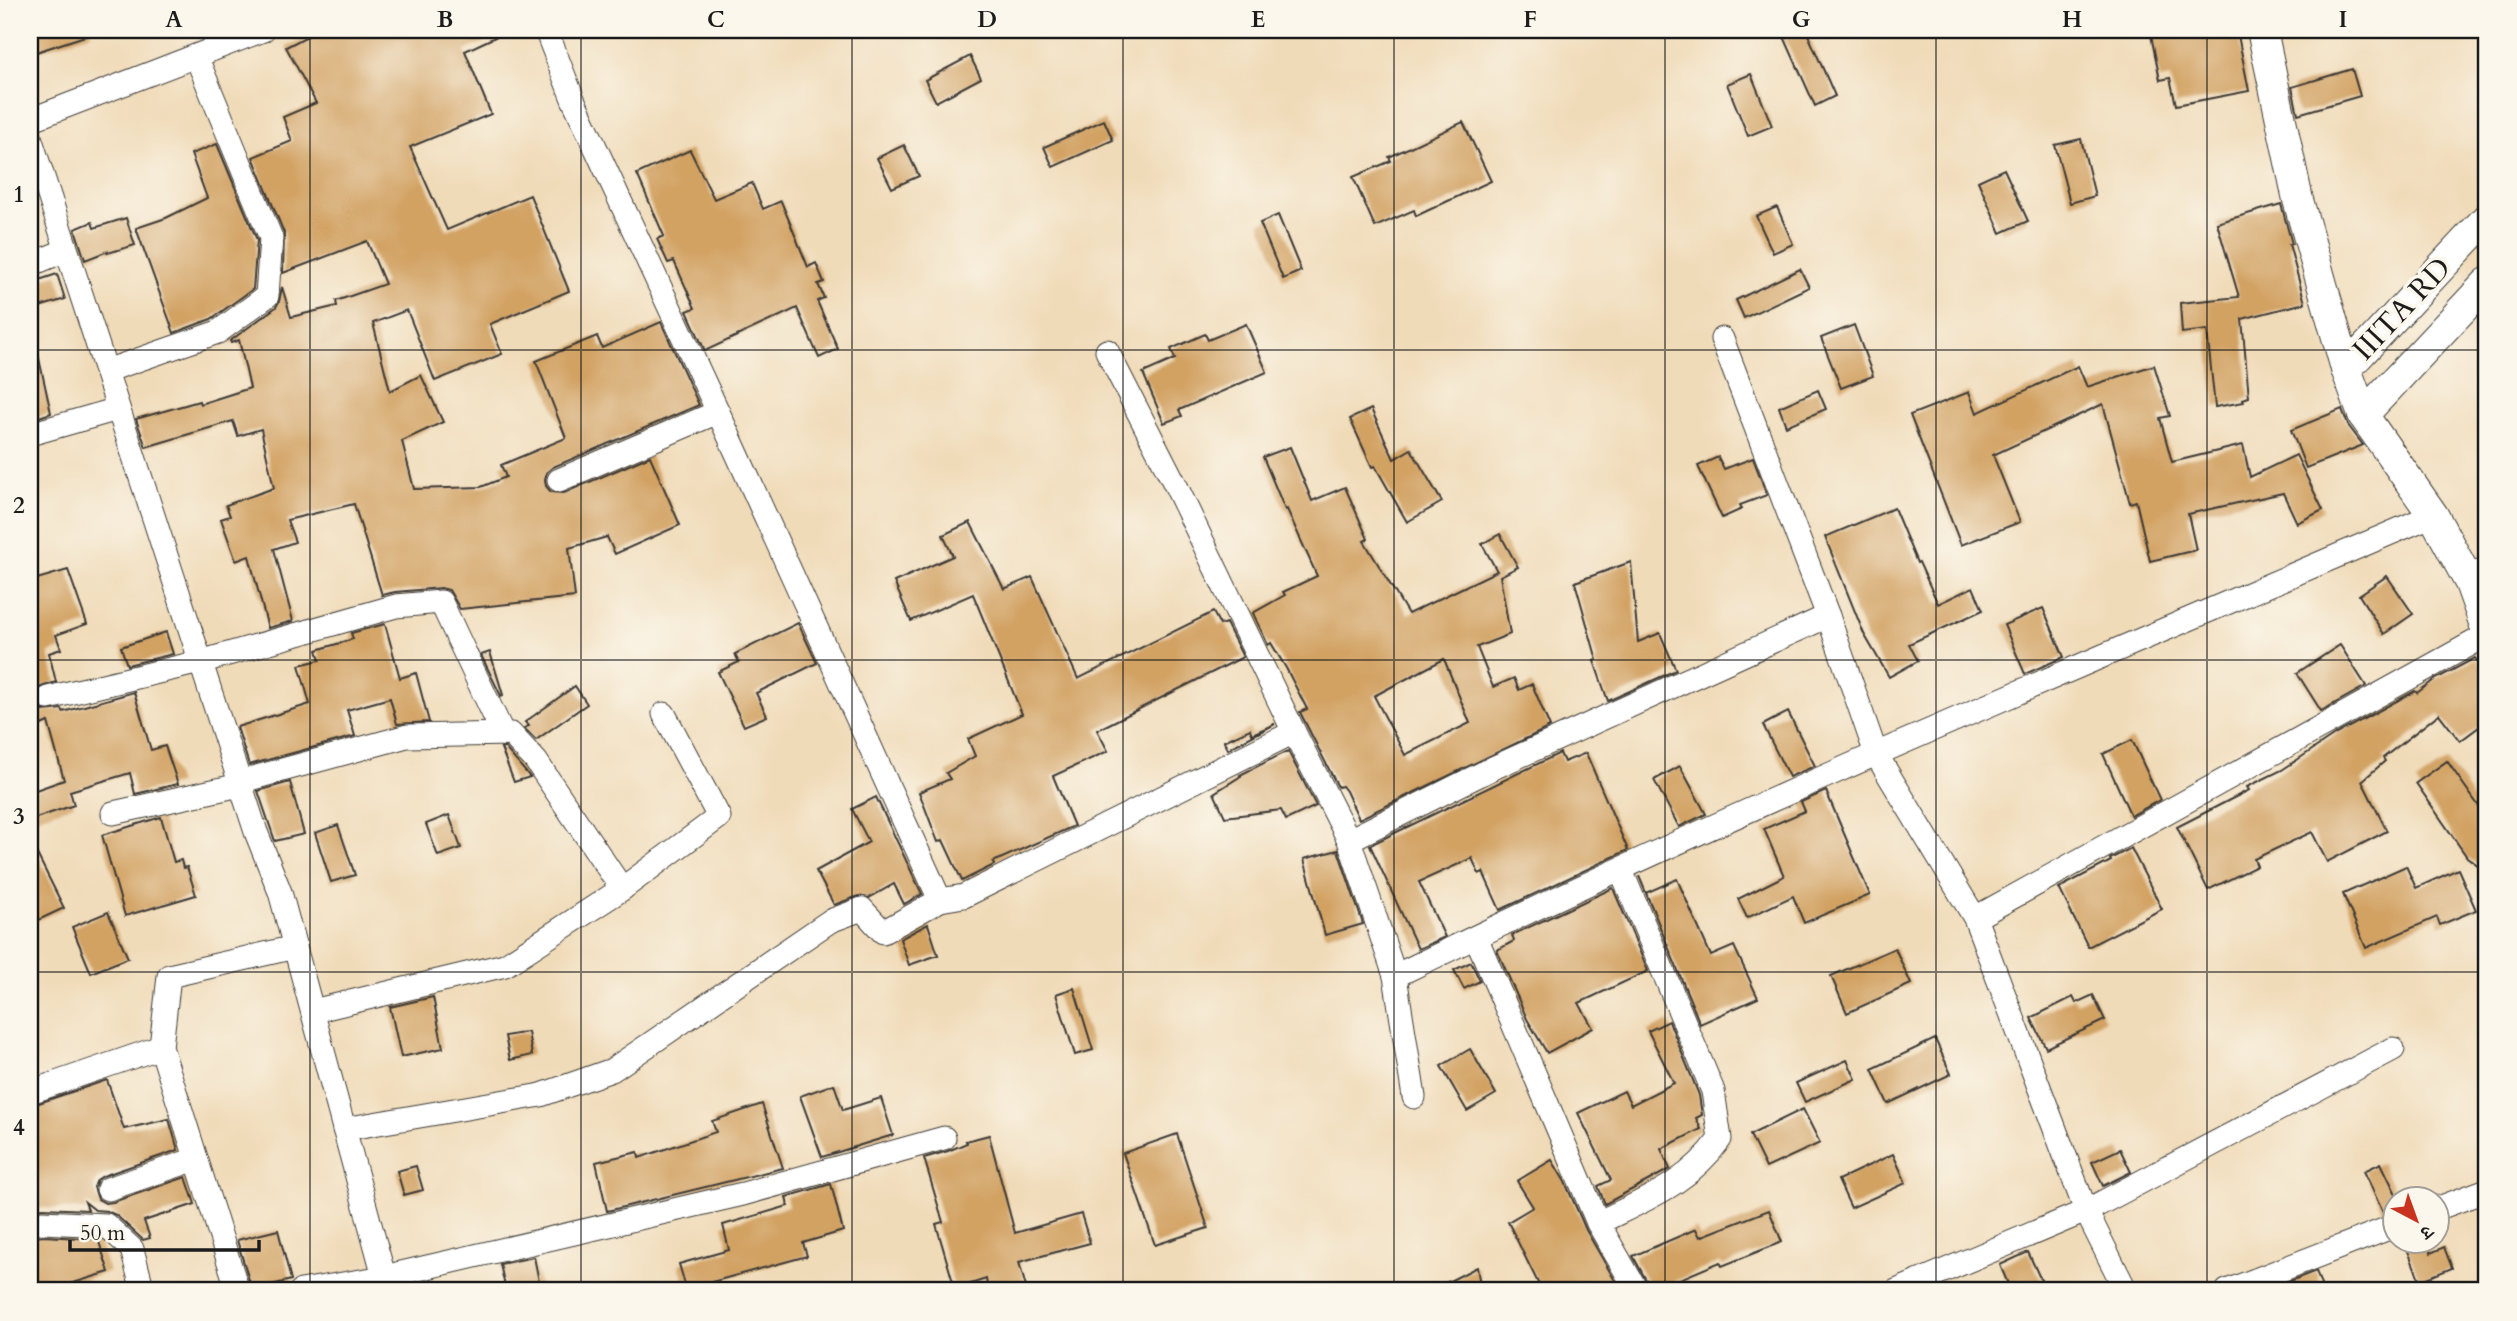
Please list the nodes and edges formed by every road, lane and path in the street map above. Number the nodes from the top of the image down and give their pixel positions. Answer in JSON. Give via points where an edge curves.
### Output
{"nodes":[{"id":1,"x":263,"y":30,"type":"edge"},
{"id":2,"x":546,"y":30,"type":"edge"},
{"id":3,"x":2262,"y":30,"type":"edge"},
{"id":4,"x":196,"y":56,"type":"junction"},
{"id":5,"x":30,"y":120,"type":"edge"},
{"id":6,"x":30,"y":138,"type":"edge"},
{"id":7,"x":2487,"y":218,"type":"edge"},
{"id":8,"x":66,"y":250,"type":"junction"},
{"id":9,"x":30,"y":264,"type":"edge"},
{"id":10,"x":2487,"y":283,"type":"edge"},
{"id":11,"x":1722,"y":338,"type":"dead end"},
{"id":12,"x":1107,"y":351,"type":"dead end"},
{"id":13,"x":2346,"y":369,"type":"junction"},
{"id":14,"x":106,"y":371,"type":"junction"},
{"id":15,"x":118,"y":409,"type":"junction"},
{"id":16,"x":719,"y":412,"type":"junction"},
{"id":17,"x":2363,"y":415,"type":"junction"},
{"id":18,"x":30,"y":434,"type":"edge"},
{"id":19,"x":559,"y":480,"type":"dead end"},
{"id":20,"x":2433,"y":515,"type":"junction"},
{"id":21,"x":2479,"y":575,"type":"edge"},
{"id":22,"x":1828,"y":616,"type":"junction"},
{"id":23,"x":2487,"y":633,"type":"edge"},
{"id":24,"x":200,"y":662,"type":"junction"},
{"id":25,"x":48,"y":698,"type":"dead end"},
{"id":26,"x":664,"y":714,"type":"dead end"},
{"id":27,"x":1293,"y":732,"type":"junction"},
{"id":28,"x":503,"y":734,"type":"junction"},
{"id":29,"x":1876,"y":754,"type":"junction"},
{"id":30,"x":240,"y":785,"type":"junction"},
{"id":31,"x":113,"y":813,"type":"dead end"},
{"id":32,"x":1349,"y":840,"type":"junction"},
{"id":33,"x":1621,"y":870,"type":"junction"},
{"id":34,"x":622,"y":888,"type":"junction"},
{"id":35,"x":940,"y":900,"type":"junction"},
{"id":36,"x":1975,"y":918,"type":"junction"},
{"id":37,"x":1476,"y":937,"type":"junction"},
{"id":38,"x":295,"y":947,"type":"junction"},
{"id":39,"x":1395,"y":976,"type":"junction"},
{"id":40,"x":313,"y":1011,"type":"junction"},
{"id":41,"x":162,"y":1046,"type":"junction"},
{"id":42,"x":2393,"y":1049,"type":"dead end"},
{"id":43,"x":30,"y":1091,"type":"edge"},
{"id":44,"x":1414,"y":1097,"type":"dead end"},
{"id":45,"x":344,"y":1129,"type":"junction"},
{"id":46,"x":944,"y":1138,"type":"dead end"},
{"id":47,"x":195,"y":1159,"type":"junction"},
{"id":48,"x":108,"y":1189,"type":"dead end"},
{"id":49,"x":2487,"y":1190,"type":"edge"},
{"id":50,"x":2450,"y":1204,"type":"edge"},
{"id":51,"x":2086,"y":1211,"type":"junction"},
{"id":52,"x":1598,"y":1223,"type":"junction"},
{"id":53,"x":30,"y":1224,"type":"edge"},
{"id":54,"x":2380,"y":1232,"type":"edge"},
{"id":55,"x":386,"y":1284,"type":"edge"},
{"id":56,"x":143,"y":1291,"type":"edge"},
{"id":57,"x":238,"y":1291,"type":"edge"},
{"id":58,"x":301,"y":1291,"type":"edge"},
{"id":59,"x":1637,"y":1291,"type":"edge"},
{"id":60,"x":1896,"y":1291,"type":"edge"},
{"id":61,"x":2126,"y":1291,"type":"edge"},
{"id":62,"x":2227,"y":1291,"type":"edge"}],
"edges":[{"from":1,"to":4,"type":"street"},
{"from":2,"to":16,"type":"street","via":[[573,99]]},
{"from":3,"to":13,"type":"street","via":[[2298,200]]},
{"from":4,"to":5,"type":"street"},
{"from":4,"to":14,"type":"street","via":[[271,238],[267,296],[218,332]]},
{"from":6,"to":8,"type":"street"},
{"from":7,"to":13,"type":"street","name":"IIITA RD"},
{"from":8,"to":9,"type":"street"},
{"from":8,"to":14,"type":"street"},
{"from":10,"to":17,"type":"street","name":"IIITA RD"},
{"from":11,"to":22,"type":"street"},
{"from":12,"to":27,"type":"street"},
{"from":13,"to":17,"type":"street"},
{"from":14,"to":15,"type":"street"},
{"from":15,"to":18,"type":"street"},
{"from":15,"to":24,"type":"street"},
{"from":16,"to":19,"type":"street"},
{"from":16,"to":35,"type":"street"},
{"from":17,"to":20,"type":"street"},
{"from":20,"to":21,"type":"street"},
{"from":20,"to":29,"type":"street"},
{"from":21,"to":23,"type":"street"},
{"from":22,"to":29,"type":"street"},
{"from":22,"to":32,"type":"street","via":[[1493,768]]},
{"from":23,"to":36,"type":"street"},
{"from":24,"to":25,"type":"street"},
{"from":24,"to":28,"type":"street","via":[[396,606],[442,602]]},
{"from":24,"to":30,"type":"street"},
{"from":26,"to":34,"type":"street","via":[[719,817]]},
{"from":27,"to":32,"type":"street"},
{"from":27,"to":35,"type":"street","via":[[964,896]]},
{"from":28,"to":30,"type":"street","via":[[407,736]]},
{"from":28,"to":34,"type":"street","via":[[511,734],[536,761]]},
{"from":29,"to":33,"type":"street"},
{"from":29,"to":36,"type":"street"},
{"from":30,"to":31,"type":"street"},
{"from":30,"to":38,"type":"street","via":[[281,892]]},
{"from":32,"to":39,"type":"street"},
{"from":33,"to":37,"type":"street"},
{"from":33,"to":52,"type":"street","via":[[1713,1091],[1720,1139],[1682,1180]]},
{"from":34,"to":40,"type":"street","via":[[505,965]]},
{"from":35,"to":45,"type":"street","via":[[883,932],[862,909],[830,921],[612,1070],[541,1095]]},
{"from":36,"to":51,"type":"street"},
{"from":37,"to":39,"type":"street"},
{"from":37,"to":52,"type":"street"},
{"from":38,"to":40,"type":"street"},
{"from":38,"to":41,"type":"street","via":[[169,976]]},
{"from":39,"to":44,"type":"street"},
{"from":40,"to":45,"type":"street"},
{"from":41,"to":43,"type":"street"},
{"from":41,"to":47,"type":"street"},
{"from":42,"to":51,"type":"street"},
{"from":45,"to":55,"type":"street"},
{"from":46,"to":55,"type":"street"},
{"from":47,"to":48,"type":"street"},
{"from":47,"to":57,"type":"street"},
{"from":49,"to":50,"type":"street"},
{"from":51,"to":60,"type":"street"},
{"from":51,"to":61,"type":"street"},
{"from":52,"to":59,"type":"street"},
{"from":53,"to":56,"type":"street","via":[[106,1224],[132,1249]]},
{"from":54,"to":62,"type":"street"},
{"from":55,"to":58,"type":"street"}]}
